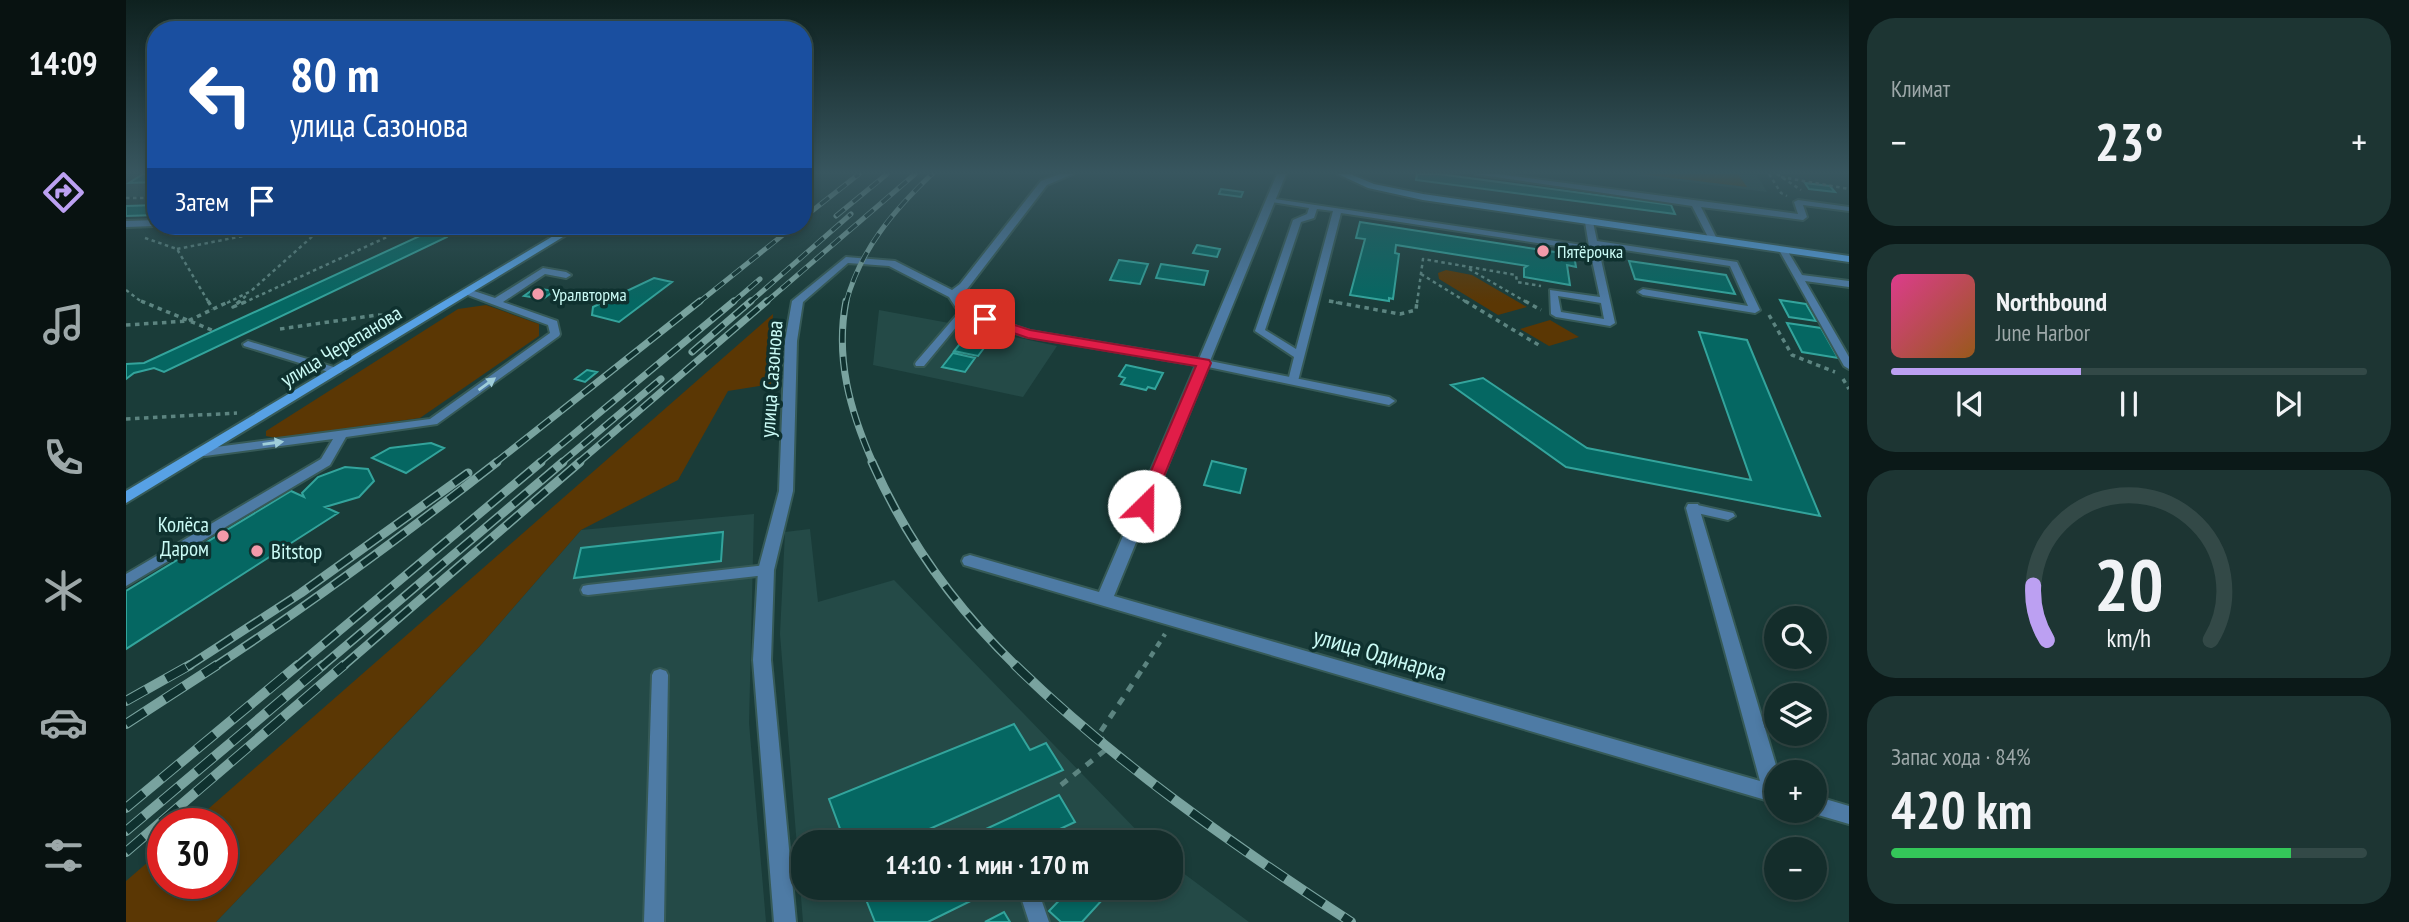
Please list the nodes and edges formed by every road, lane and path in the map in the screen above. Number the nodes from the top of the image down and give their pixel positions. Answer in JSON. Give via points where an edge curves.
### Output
{"nodes":[{"id":1,"x":1018,"y":217,"type":"edge"},
{"id":2,"x":1265,"y":217,"type":"edge"},
{"id":3,"x":1307,"y":217,"type":"edge"},
{"id":4,"x":1336,"y":217,"type":"edge"},
{"id":5,"x":1388,"y":217,"type":"edge"},
{"id":6,"x":1556,"y":217,"type":"edge"},
{"id":7,"x":1702,"y":217,"type":"edge"},
{"id":8,"x":1589,"y":222,"type":"junction"},
{"id":9,"x":147,"y":223,"type":"edge"},
{"id":10,"x":126,"y":224,"type":"edge"},
{"id":11,"x":248,"y":235,"type":"edge"},
{"id":12,"x":315,"y":235,"type":"edge"},
{"id":13,"x":391,"y":235,"type":"edge"},
{"id":14,"x":557,"y":235,"type":"edge"},
{"id":15,"x":141,"y":237,"type":"dead end"},
{"id":16,"x":1713,"y":239,"type":"junction"},
{"id":17,"x":1594,"y":246,"type":"junction"},
{"id":18,"x":177,"y":249,"type":"junction"},
{"id":19,"x":1783,"y":250,"type":"junction"},
{"id":20,"x":1849,"y":259,"type":"edge"},
{"id":21,"x":1465,"y":266,"type":"junction"},
{"id":22,"x":1421,"y":274,"type":"junction"},
{"id":23,"x":566,"y":275,"type":"dead end"},
{"id":24,"x":1798,"y":277,"type":"junction"},
{"id":25,"x":1849,"y":284,"type":"edge"},
{"id":26,"x":1543,"y":286,"type":"dead end"},
{"id":27,"x":126,"y":290,"type":"edge"},
{"id":28,"x":251,"y":291,"type":"junction"},
{"id":29,"x":468,"y":292,"type":"junction"},
{"id":30,"x":1643,"y":292,"type":"dead end"},
{"id":31,"x":953,"y":295,"type":"junction"},
{"id":32,"x":1605,"y":301,"type":"junction"},
{"id":33,"x":496,"y":302,"type":"junction"},
{"id":34,"x":213,"y":309,"type":"junction"},
{"id":35,"x":964,"y":312,"type":"junction"},
{"id":36,"x":1325,"y":312,"type":"dead end"},
{"id":37,"x":1550,"y":314,"type":"dead end"},
{"id":38,"x":399,"y":317,"type":"dead end"},
{"id":39,"x":188,"y":321,"type":"junction"},
{"id":40,"x":126,"y":325,"type":"edge"},
{"id":41,"x":280,"y":329,"type":"dead end"},
{"id":42,"x":215,"y":331,"type":"dead end"},
{"id":43,"x":248,"y":344,"type":"dead end"},
{"id":44,"x":1542,"y":347,"type":"dead end"},
{"id":45,"x":1844,"y":349,"type":"edge"},
{"id":46,"x":1786,"y":352,"type":"dead end"},
{"id":47,"x":1300,"y":356,"type":"junction"},
{"id":48,"x":1204,"y":363,"type":"junction"},
{"id":49,"x":920,"y":364,"type":"dead end"},
{"id":50,"x":1849,"y":366,"type":"edge"},
{"id":51,"x":336,"y":371,"type":"junction"},
{"id":52,"x":1293,"y":381,"type":"junction"},
{"id":53,"x":1849,"y":389,"type":"edge"},
{"id":54,"x":1388,"y":401,"type":"dead end"},
{"id":55,"x":243,"y":412,"type":"dead end"},
{"id":56,"x":126,"y":419,"type":"edge"},
{"id":57,"x":342,"y":434,"type":"junction"},
{"id":58,"x":205,"y":452,"type":"junction"},
{"id":59,"x":126,"y":498,"type":"edge"},
{"id":60,"x":1693,"y":508,"type":"joint"},
{"id":61,"x":1728,"y":516,"type":"dead end"},
{"id":62,"x":970,"y":561,"type":"dead end"},
{"id":63,"x":766,"y":570,"type":"junction"},
{"id":64,"x":126,"y":581,"type":"edge"},
{"id":65,"x":587,"y":590,"type":"dead end"},
{"id":66,"x":1104,"y":601,"type":"junction"},
{"id":67,"x":1174,"y":622,"type":"junction"},
{"id":68,"x":660,"y":675,"type":"dead end"},
{"id":69,"x":1765,"y":760,"type":"edge"},
{"id":70,"x":1061,"y":785,"type":"dead end"},
{"id":71,"x":1764,"y":791,"type":"edge"},
{"id":72,"x":1827,"y":809,"type":"edge"},
{"id":73,"x":1849,"y":815,"type":"edge"},
{"id":74,"x":1031,"y":900,"type":"edge"},
{"id":75,"x":654,"y":922,"type":"edge"},
{"id":76,"x":785,"y":922,"type":"edge"},
{"id":77,"x":1039,"y":922,"type":"edge"}],
"edges":[{"from":1,"to":31,"type":"street"},
{"from":2,"to":48,"type":"street"},
{"from":3,"to":47,"type":"lane","via":[[1297,220],[1260,331]]},
{"from":4,"to":47,"type":"lane"},
{"from":5,"to":17,"type":"lane"},
{"from":6,"to":8,"type":"street"},
{"from":7,"to":16,"type":"lane"},
{"from":8,"to":16,"type":"street"},
{"from":8,"to":17,"type":"lane"},
{"from":9,"to":10,"type":"lane"},
{"from":11,"to":18,"type":"path"},
{"from":12,"to":28,"type":"path"},
{"from":13,"to":28,"type":"path","via":[[233,307]]},
{"from":14,"to":29,"type":"street","name":"улица Черепанова"},
{"from":15,"to":18,"type":"path"},
{"from":16,"to":19,"type":"street"},
{"from":17,"to":30,"type":"lane","via":[[1734,264],[1755,310]]},
{"from":17,"to":32,"type":"lane"},
{"from":18,"to":34,"type":"path"},
{"from":19,"to":20,"type":"street"},
{"from":19,"to":24,"type":"lane"},
{"from":21,"to":22,"type":"path","via":[[1423,259]]},
{"from":21,"to":26,"type":"path","via":[[1517,275],[1517,282]]},
{"from":21,"to":37,"type":"path"},
{"from":22,"to":36,"type":"path","via":[[1416,310],[1399,314],[1327,301]]},
{"from":22,"to":44,"type":"path"},
{"from":23,"to":33,"type":"lane","via":[[543,271]]},
{"from":24,"to":25,"type":"lane"},
{"from":24,"to":45,"type":"lane"},
{"from":27,"to":39,"type":"path","via":[[144,303]]},
{"from":28,"to":34,"type":"path"},
{"from":29,"to":33,"type":"lane"},
{"from":29,"to":51,"type":"street","name":"улица Черепанова"},
{"from":31,"to":35,"type":"street","name":"улица Сазонова"},
{"from":31,"to":63,"type":"street","name":"улица Сазонова","via":[[891,263],[846,260],[798,301],[791,341],[786,491]]},
{"from":32,"to":32,"type":"lane","via":[[1610,323],[1556,314],[1553,292]]},
{"from":57,"to":33,"type":"lane","one_way":true,"via":[[433,422],[555,334],[553,323]]},
{"from":34,"to":39,"type":"path"},
{"from":35,"to":48,"type":"street","via":[[1028,334]]},
{"from":35,"to":49,"type":"lane"},
{"from":38,"to":41,"type":"path","via":[[377,315]]},
{"from":39,"to":40,"type":"path"},
{"from":39,"to":42,"type":"path"},
{"from":43,"to":51,"type":"lane"},
{"from":45,"to":50,"type":"lane"},
{"from":46,"to":53,"type":"path","via":[[1840,373]]},
{"from":47,"to":52,"type":"lane"},
{"from":48,"to":52,"type":"street"},
{"from":48,"to":66,"type":"street"},
{"from":51,"to":58,"type":"street","name":"улица Черепанова"},
{"from":52,"to":54,"type":"street"},
{"from":55,"to":56,"type":"path"},
{"from":58,"to":57,"type":"lane","one_way":true},
{"from":57,"to":64,"type":"lane","via":[[327,463]]},
{"from":58,"to":59,"type":"street","name":"улица Черепанова"},
{"from":60,"to":61,"type":"lane"},
{"from":60,"to":69,"type":"street"},
{"from":62,"to":66,"type":"street","name":"улица Одинарка"},
{"from":63,"to":65,"type":"lane"},
{"from":63,"to":76,"type":"street","name":"улица Сазонова","via":[[762,660]]},
{"from":66,"to":67,"type":"street","name":"улица Одинарка"},
{"from":67,"to":70,"type":"path","via":[[1098,734],[1108,748]]},
{"from":67,"to":71,"type":"street","name":"улица Одинарка"},
{"from":68,"to":75,"type":"lane"},
{"from":72,"to":73,"type":"street"},
{"from":74,"to":77,"type":"lane"}]}
